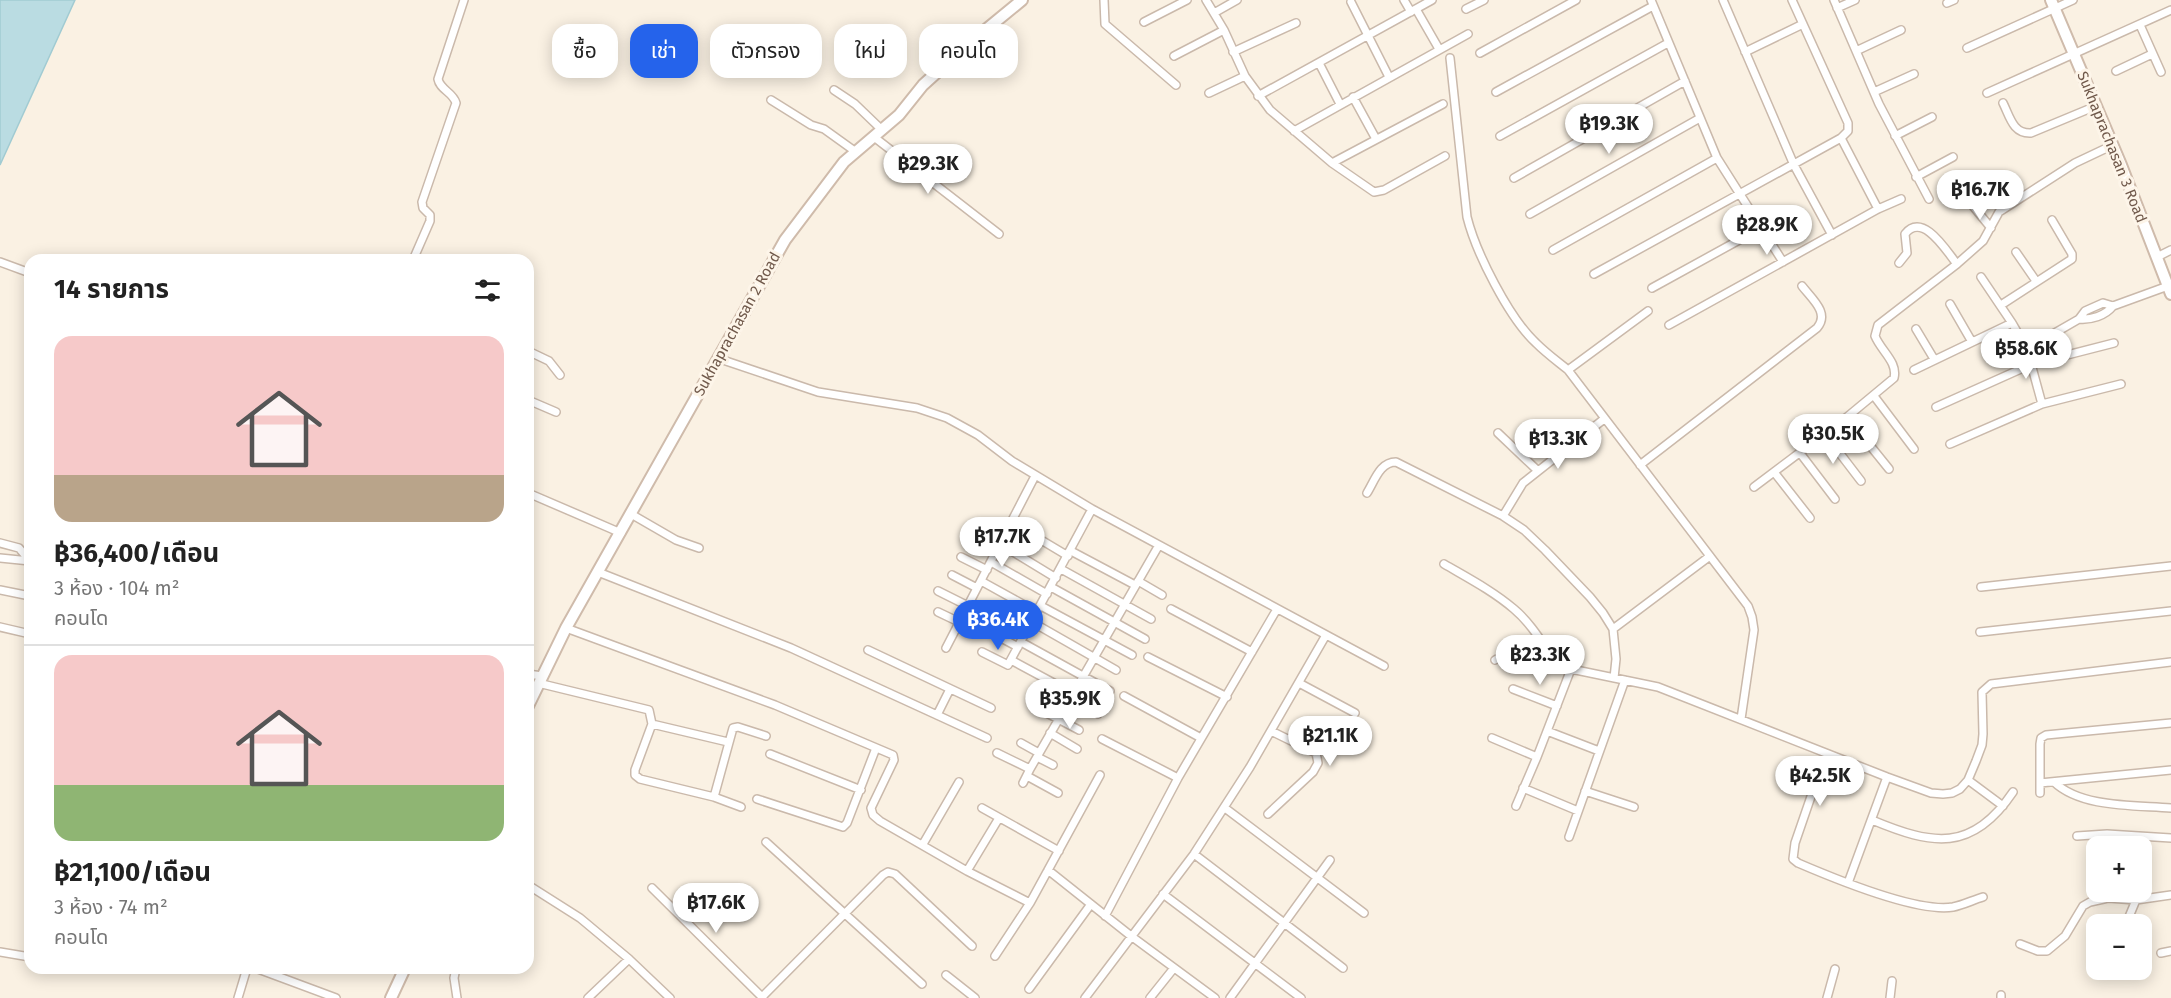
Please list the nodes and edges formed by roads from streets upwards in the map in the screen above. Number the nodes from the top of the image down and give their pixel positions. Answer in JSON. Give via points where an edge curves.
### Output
{"nodes":[{"id":1,"x":464,"y":0,"type":"edge"},
{"id":2,"x":1022,"y":0,"type":"edge"},
{"id":3,"x":1104,"y":0,"type":"edge"},
{"id":4,"x":1186,"y":0,"type":"edge"},
{"id":5,"x":1206,"y":0,"type":"edge"},
{"id":6,"x":1237,"y":0,"type":"edge"},
{"id":7,"x":1404,"y":0,"type":"edge"},
{"id":8,"x":1432,"y":0,"type":"edge"},
{"id":9,"x":1484,"y":0,"type":"edge"},
{"id":10,"x":1576,"y":0,"type":"edge"},
{"id":11,"x":1723,"y":0,"type":"edge"},
{"id":12,"x":1792,"y":0,"type":"edge"},
{"id":13,"x":1834,"y":0,"type":"edge"},
{"id":14,"x":1855,"y":0,"type":"edge"},
{"id":15,"x":2073,"y":0,"type":"edge"},
{"id":16,"x":1351,"y":2,"type":"dead end"},
{"id":17,"x":1652,"y":3,"type":"edge"},
{"id":18,"x":2053,"y":4,"type":"edge"},
{"id":19,"x":1837,"y":8,"type":"junction"},
{"id":20,"x":1466,"y":9,"type":"dead end"},
{"id":21,"x":2171,"y":10,"type":"edge"},
{"id":22,"x":1414,"y":11,"type":"junction"},
{"id":23,"x":1214,"y":13,"type":"junction"},
{"id":24,"x":1144,"y":22,"type":"dead end"},
{"id":25,"x":1296,"y":23,"type":"dead end"},
{"id":26,"x":1803,"y":24,"type":"junction"},
{"id":27,"x":2140,"y":25,"type":"junction"},
{"id":28,"x":1224,"y":30,"type":"junction"},
{"id":29,"x":1901,"y":30,"type":"dead end"},
{"id":30,"x":1468,"y":34,"type":"dead end"},
{"id":31,"x":1368,"y":37,"type":"junction"},
{"id":32,"x":1668,"y":43,"type":"junction"},
{"id":33,"x":1967,"y":48,"type":"dead end"},
{"id":34,"x":1439,"y":49,"type":"junction"},
{"id":35,"x":1856,"y":51,"type":"junction"},
{"id":36,"x":1233,"y":52,"type":"junction"},
{"id":37,"x":1745,"y":52,"type":"junction"},
{"id":38,"x":1480,"y":53,"type":"dead end"},
{"id":39,"x":2074,"y":54,"type":"junction"},
{"id":40,"x":2152,"y":54,"type":"junction"},
{"id":41,"x":1174,"y":56,"type":"dead end"},
{"id":42,"x":1450,"y":58,"type":"dead end"},
{"id":43,"x":1319,"y":63,"type":"junction"},
{"id":44,"x":2116,"y":71,"type":"dead end"},
{"id":45,"x":2161,"y":72,"type":"dead end"},
{"id":46,"x":1914,"y":74,"type":"dead end"},
{"id":47,"x":1245,"y":76,"type":"junction"},
{"id":48,"x":1389,"y":78,"type":"junction"},
{"id":49,"x":1685,"y":81,"type":"junction"},
{"id":50,"x":1176,"y":85,"type":"dead end"},
{"id":51,"x":834,"y":90,"type":"dead end"},
{"id":52,"x":1496,"y":92,"type":"dead end"},
{"id":53,"x":1874,"y":92,"type":"junction"},
{"id":54,"x":1209,"y":93,"type":"dead end"},
{"id":55,"x":1987,"y":93,"type":"dead end"},
{"id":56,"x":1258,"y":96,"type":"junction"},
{"id":57,"x":1353,"y":97,"type":"junction"},
{"id":58,"x":771,"y":100,"type":"dead end"},
{"id":59,"x":2003,"y":103,"type":"dead end"},
{"id":60,"x":1340,"y":104,"type":"junction"},
{"id":61,"x":1443,"y":104,"type":"dead end"},
{"id":62,"x":2096,"y":106,"type":"junction"},
{"id":63,"x":1932,"y":117,"type":"dead end"},
{"id":64,"x":1700,"y":118,"type":"junction"},
{"id":65,"x":1293,"y":131,"type":"junction"},
{"id":66,"x":878,"y":134,"type":"junction"},
{"id":67,"x":1500,"y":136,"type":"dead end"},
{"id":68,"x":1895,"y":136,"type":"junction"},
{"id":69,"x":1841,"y":138,"type":"junction"},
{"id":70,"x":1376,"y":139,"type":"junction"},
{"id":71,"x":2112,"y":145,"type":"junction"},
{"id":72,"x":856,"y":152,"type":"junction"},
{"id":73,"x":1445,"y":156,"type":"dead end"},
{"id":74,"x":1953,"y":157,"type":"dead end"},
{"id":75,"x":1717,"y":158,"type":"junction"},
{"id":76,"x":1332,"y":163,"type":"junction"},
{"id":77,"x":1794,"y":165,"type":"junction"},
{"id":78,"x":1916,"y":177,"type":"junction"},
{"id":79,"x":1514,"y":178,"type":"dead end"},
{"id":80,"x":1739,"y":193,"type":"junction"},
{"id":81,"x":1964,"y":195,"type":"dead end"},
{"id":82,"x":1901,"y":199,"type":"dead end"},
{"id":83,"x":1929,"y":199,"type":"dead end"},
{"id":84,"x":1878,"y":209,"type":"junction"},
{"id":85,"x":1530,"y":214,"type":"dead end"},
{"id":86,"x":2052,"y":220,"type":"dead end"},
{"id":87,"x":1761,"y":228,"type":"junction"},
{"id":88,"x":1990,"y":228,"type":"junction"},
{"id":89,"x":999,"y":234,"type":"dead end"},
{"id":90,"x":1832,"y":235,"type":"junction"},
{"id":91,"x":1553,"y":250,"type":"dead end"},
{"id":92,"x":2171,"y":250,"type":"edge"},
{"id":93,"x":2016,"y":252,"type":"dead end"},
{"id":94,"x":416,"y":254,"type":"edge"},
{"id":95,"x":2157,"y":257,"type":"junction"},
{"id":96,"x":0,"y":262,"type":"edge"},
{"id":97,"x":1783,"y":262,"type":"junction"},
{"id":98,"x":1899,"y":263,"type":"dead end"},
{"id":99,"x":1957,"y":264,"type":"junction"},
{"id":100,"x":24,"y":271,"type":"edge"},
{"id":101,"x":1594,"y":274,"type":"dead end"},
{"id":102,"x":1981,"y":277,"type":"dead end"},
{"id":103,"x":2036,"y":281,"type":"junction"},
{"id":104,"x":1802,"y":286,"type":"dead end"},
{"id":105,"x":1652,"y":288,"type":"dead end"},
{"id":106,"x":2170,"y":290,"type":"edge"},
{"id":107,"x":1950,"y":304,"type":"dead end"},
{"id":108,"x":2001,"y":305,"type":"junction"},
{"id":109,"x":1648,"y":311,"type":"dead end"},
{"id":110,"x":2012,"y":323,"type":"junction"},
{"id":111,"x":1669,"y":325,"type":"dead end"},
{"id":112,"x":1916,"y":329,"type":"dead end"},
{"id":113,"x":1972,"y":342,"type":"junction"},
{"id":114,"x":2114,"y":343,"type":"dead end"},
{"id":115,"x":2027,"y":349,"type":"junction"},
{"id":116,"x":534,"y":354,"type":"edge"},
{"id":117,"x":717,"y":358,"type":"junction"},
{"id":118,"x":1934,"y":359,"type":"junction"},
{"id":119,"x":2032,"y":364,"type":"junction"},
{"id":120,"x":1568,"y":370,"type":"junction"},
{"id":121,"x":1914,"y":370,"type":"dead end"},
{"id":122,"x":560,"y":375,"type":"dead end"},
{"id":123,"x":2121,"y":384,"type":"dead end"},
{"id":124,"x":1874,"y":396,"type":"junction"},
{"id":125,"x":534,"y":403,"type":"edge"},
{"id":126,"x":2042,"y":404,"type":"junction"},
{"id":127,"x":1936,"y":407,"type":"dead end"},
{"id":128,"x":556,"y":412,"type":"dead end"},
{"id":129,"x":1847,"y":417,"type":"junction"},
{"id":130,"x":1604,"y":419,"type":"junction"},
{"id":131,"x":1498,"y":433,"type":"dead end"},
{"id":132,"x":1824,"y":434,"type":"junction"},
{"id":133,"x":1950,"y":444,"type":"dead end"},
{"id":134,"x":1914,"y":449,"type":"dead end"},
{"id":135,"x":1800,"y":453,"type":"junction"},
{"id":136,"x":1640,"y":465,"type":"junction"},
{"id":137,"x":1889,"y":469,"type":"dead end"},
{"id":138,"x":1537,"y":470,"type":"junction"},
{"id":139,"x":1774,"y":472,"type":"junction"},
{"id":140,"x":1035,"y":476,"type":"junction"},
{"id":141,"x":1861,"y":481,"type":"dead end"},
{"id":142,"x":1754,"y":487,"type":"dead end"},
{"id":143,"x":1367,"y":493,"type":"dead end"},
{"id":144,"x":534,"y":496,"type":"edge"},
{"id":145,"x":1835,"y":499,"type":"dead end"},
{"id":146,"x":1092,"y":509,"type":"junction"},
{"id":147,"x":631,"y":514,"type":"junction"},
{"id":148,"x":1503,"y":516,"type":"junction"},
{"id":149,"x":1810,"y":518,"type":"dead end"},
{"id":150,"x":1011,"y":522,"type":"junction"},
{"id":151,"x":621,"y":533,"type":"junction"},
{"id":152,"x":974,"y":537,"type":"dead end"},
{"id":153,"x":0,"y":543,"type":"edge"},
{"id":154,"x":1159,"y":545,"type":"junction"},
{"id":155,"x":998,"y":547,"type":"junction"},
{"id":156,"x":699,"y":548,"type":"dead end"},
{"id":157,"x":1070,"y":553,"type":"junction"},
{"id":158,"x":24,"y":554,"type":"edge"},
{"id":159,"x":1710,"y":556,"type":"junction"},
{"id":160,"x":961,"y":557,"type":"dead end"},
{"id":161,"x":0,"y":558,"type":"edge"},
{"id":162,"x":24,"y":560,"type":"edge"},
{"id":163,"x":991,"y":562,"type":"junction"},
{"id":164,"x":1444,"y":564,"type":"dead end"},
{"id":165,"x":2171,"y":566,"type":"edge"},
{"id":166,"x":1060,"y":569,"type":"junction"},
{"id":167,"x":987,"y":570,"type":"junction"},
{"id":168,"x":598,"y":572,"type":"junction"},
{"id":169,"x":952,"y":575,"type":"dead end"},
{"id":170,"x":1056,"y":578,"type":"junction"},
{"id":171,"x":1136,"y":583,"type":"junction"},
{"id":172,"x":979,"y":584,"type":"junction"},
{"id":173,"x":1981,"y":587,"type":"dead end"},
{"id":174,"x":0,"y":590,"type":"edge"},
{"id":175,"x":938,"y":591,"type":"dead end"},
{"id":176,"x":1049,"y":591,"type":"junction"},
{"id":177,"x":24,"y":595,"type":"edge"},
{"id":178,"x":1162,"y":596,"type":"dead end"},
{"id":179,"x":1125,"y":605,"type":"junction"},
{"id":180,"x":968,"y":606,"type":"junction"},
{"id":181,"x":1039,"y":609,"type":"junction"},
{"id":182,"x":1172,"y":609,"type":"dead end"},
{"id":183,"x":1277,"y":609,"type":"junction"},
{"id":184,"x":2171,"y":611,"type":"edge"},
{"id":185,"x":938,"y":612,"type":"dead end"},
{"id":186,"x":1001,"y":616,"type":"dead end"},
{"id":187,"x":1151,"y":619,"type":"dead end"},
{"id":188,"x":959,"y":622,"type":"junction"},
{"id":189,"x":1032,"y":622,"type":"junction"},
{"id":190,"x":1115,"y":622,"type":"junction"},
{"id":191,"x":0,"y":627,"type":"edge"},
{"id":192,"x":566,"y":628,"type":"junction"},
{"id":193,"x":1612,"y":629,"type":"junction"},
{"id":194,"x":1027,"y":630,"type":"junction"},
{"id":195,"x":990,"y":632,"type":"dead end"},
{"id":196,"x":1980,"y":632,"type":"dead end"},
{"id":197,"x":24,"y":633,"type":"edge"},
{"id":198,"x":1326,"y":636,"type":"junction"},
{"id":199,"x":1145,"y":639,"type":"dead end"},
{"id":200,"x":1104,"y":640,"type":"junction"},
{"id":201,"x":1020,"y":645,"type":"junction"},
{"id":202,"x":946,"y":648,"type":"dead end"},
{"id":203,"x":868,"y":650,"type":"dead end"},
{"id":204,"x":982,"y":652,"type":"dead end"},
{"id":205,"x":1252,"y":652,"type":"junction"},
{"id":206,"x":1132,"y":655,"type":"dead end"},
{"id":207,"x":1148,"y":657,"type":"dead end"},
{"id":208,"x":1094,"y":658,"type":"junction"},
{"id":209,"x":1011,"y":660,"type":"junction"},
{"id":210,"x":1495,"y":660,"type":"dead end"},
{"id":211,"x":2171,"y":663,"type":"edge"},
{"id":212,"x":1557,"y":665,"type":"junction"},
{"id":213,"x":1384,"y":666,"type":"dead end"},
{"id":214,"x":1571,"y":669,"type":"junction"},
{"id":215,"x":1116,"y":670,"type":"dead end"},
{"id":216,"x":534,"y":677,"type":"edge"},
{"id":217,"x":1084,"y":677,"type":"junction"},
{"id":218,"x":1614,"y":678,"type":"junction"},
{"id":219,"x":540,"y":680,"type":"junction"},
{"id":220,"x":1624,"y":680,"type":"junction"},
{"id":221,"x":1299,"y":683,"type":"junction"},
{"id":222,"x":950,"y":689,"type":"junction"},
{"id":223,"x":1513,"y":690,"type":"dead end"},
{"id":224,"x":1110,"y":691,"type":"dead end"},
{"id":225,"x":534,"y":693,"type":"edge"},
{"id":226,"x":1073,"y":696,"type":"junction"},
{"id":227,"x":1124,"y":696,"type":"dead end"},
{"id":228,"x":1227,"y":697,"type":"junction"},
{"id":229,"x":1557,"y":706,"type":"junction"},
{"id":230,"x":992,"y":708,"type":"dead end"},
{"id":231,"x":1041,"y":710,"type":"dead end"},
{"id":232,"x":1355,"y":713,"type":"dead end"},
{"id":233,"x":1098,"y":714,"type":"dead end"},
{"id":234,"x":937,"y":715,"type":"junction"},
{"id":235,"x":1741,"y":719,"type":"junction"},
{"id":236,"x":1058,"y":720,"type":"junction"},
{"id":237,"x":2171,"y":723,"type":"edge"},
{"id":238,"x":652,"y":724,"type":"junction"},
{"id":239,"x":1079,"y":730,"type":"dead end"},
{"id":240,"x":1271,"y":731,"type":"junction"},
{"id":241,"x":1547,"y":731,"type":"junction"},
{"id":242,"x":1050,"y":733,"type":"junction"},
{"id":243,"x":766,"y":736,"type":"dead end"},
{"id":244,"x":987,"y":738,"type":"dead end"},
{"id":245,"x":1201,"y":738,"type":"junction"},
{"id":246,"x":1492,"y":738,"type":"dead end"},
{"id":247,"x":1102,"y":739,"type":"dead end"},
{"id":248,"x":728,"y":742,"type":"junction"},
{"id":249,"x":1021,"y":742,"type":"dead end"},
{"id":250,"x":876,"y":748,"type":"junction"},
{"id":251,"x":1077,"y":749,"type":"dead end"},
{"id":252,"x":1599,"y":752,"type":"junction"},
{"id":253,"x":997,"y":753,"type":"dead end"},
{"id":254,"x":1826,"y":753,"type":"junction"},
{"id":255,"x":770,"y":754,"type":"dead end"},
{"id":256,"x":1038,"y":755,"type":"junction"},
{"id":257,"x":1537,"y":757,"type":"junction"},
{"id":258,"x":1053,"y":765,"type":"dead end"},
{"id":259,"x":2171,"y":770,"type":"edge"},
{"id":260,"x":1100,"y":775,"type":"dead end"},
{"id":261,"x":1027,"y":776,"type":"junction"},
{"id":262,"x":1887,"y":777,"type":"junction"},
{"id":263,"x":1178,"y":778,"type":"junction"},
{"id":264,"x":1968,"y":780,"type":"junction"},
{"id":265,"x":959,"y":782,"type":"dead end"},
{"id":266,"x":2054,"y":782,"type":"junction"},
{"id":267,"x":2040,"y":783,"type":"junction"},
{"id":268,"x":1523,"y":788,"type":"junction"},
{"id":269,"x":861,"y":790,"type":"junction"},
{"id":270,"x":1585,"y":791,"type":"junction"},
{"id":271,"x":2013,"y":792,"type":"dead end"},
{"id":272,"x":1058,"y":793,"type":"dead end"},
{"id":273,"x":2040,"y":793,"type":"dead end"},
{"id":274,"x":714,"y":797,"type":"junction"},
{"id":275,"x":757,"y":799,"type":"dead end"},
{"id":276,"x":1516,"y":806,"type":"dead end"},
{"id":277,"x":2003,"y":806,"type":"junction"},
{"id":278,"x":741,"y":807,"type":"dead end"},
{"id":279,"x":1634,"y":807,"type":"dead end"},
{"id":280,"x":982,"y":808,"type":"dead end"},
{"id":281,"x":1225,"y":808,"type":"junction"},
{"id":282,"x":2171,"y":808,"type":"edge"},
{"id":283,"x":1578,"y":811,"type":"junction"},
{"id":284,"x":1268,"y":814,"type":"dead end"},
{"id":285,"x":999,"y":818,"type":"junction"},
{"id":286,"x":1872,"y":820,"type":"junction"},
{"id":287,"x":2078,"y":836,"type":"dead end"},
{"id":288,"x":1569,"y":837,"type":"dead end"},
{"id":289,"x":2171,"y":838,"type":"edge"},
{"id":290,"x":766,"y":842,"type":"dead end"},
{"id":291,"x":923,"y":844,"type":"junction"},
{"id":292,"x":1059,"y":851,"type":"junction"},
{"id":293,"x":1194,"y":854,"type":"junction"},
{"id":294,"x":1330,"y":860,"type":"dead end"},
{"id":295,"x":1048,"y":870,"type":"junction"},
{"id":296,"x":968,"y":871,"type":"junction"},
{"id":297,"x":1317,"y":878,"type":"junction"},
{"id":298,"x":1848,"y":883,"type":"junction"},
{"id":299,"x":652,"y":888,"type":"dead end"},
{"id":300,"x":534,"y":889,"type":"edge"},
{"id":301,"x":1163,"y":894,"type":"junction"},
{"id":302,"x":2171,"y":895,"type":"edge"},
{"id":303,"x":1983,"y":897,"type":"dead end"},
{"id":304,"x":2152,"y":898,"type":"edge"},
{"id":305,"x":2090,"y":902,"type":"edge"},
{"id":306,"x":1030,"y":903,"type":"junction"},
{"id":307,"x":1091,"y":904,"type":"junction"},
{"id":308,"x":1365,"y":913,"type":"dead end"},
{"id":309,"x":846,"y":914,"type":"junction"},
{"id":310,"x":1104,"y":916,"type":"junction"},
{"id":311,"x":1284,"y":923,"type":"junction"},
{"id":312,"x":1131,"y":936,"type":"junction"},
{"id":313,"x":2020,"y":944,"type":"dead end"},
{"id":314,"x":972,"y":946,"type":"dead end"},
{"id":315,"x":2171,"y":951,"type":"edge"},
{"id":316,"x":0,"y":952,"type":"edge"},
{"id":317,"x":2161,"y":953,"type":"dead end"},
{"id":318,"x":24,"y":956,"type":"edge"},
{"id":319,"x":995,"y":956,"type":"dead end"},
{"id":320,"x":629,"y":959,"type":"junction"},
{"id":321,"x":1255,"y":963,"type":"junction"},
{"id":322,"x":1174,"y":968,"type":"junction"},
{"id":323,"x":1343,"y":968,"type":"dead end"},
{"id":324,"x":1835,"y":969,"type":"dead end"},
{"id":325,"x":246,"y":974,"type":"edge"},
{"id":326,"x":274,"y":974,"type":"edge"},
{"id":327,"x":402,"y":974,"type":"edge"},
{"id":328,"x":455,"y":974,"type":"edge"},
{"id":329,"x":946,"y":975,"type":"dead end"},
{"id":330,"x":1892,"y":981,"type":"dead end"},
{"id":331,"x":922,"y":984,"type":"dead end"},
{"id":332,"x":1029,"y":989,"type":"dead end"},
{"id":333,"x":238,"y":998,"type":"edge"},
{"id":334,"x":336,"y":998,"type":"edge"},
{"id":335,"x":391,"y":998,"type":"edge"},
{"id":336,"x":457,"y":998,"type":"edge"},
{"id":337,"x":588,"y":998,"type":"edge"},
{"id":338,"x":670,"y":998,"type":"edge"},
{"id":339,"x":762,"y":998,"type":"edge"},
{"id":340,"x":975,"y":998,"type":"edge"},
{"id":341,"x":1085,"y":998,"type":"edge"},
{"id":342,"x":1150,"y":998,"type":"edge"},
{"id":343,"x":1215,"y":998,"type":"edge"},
{"id":344,"x":1230,"y":998,"type":"edge"},
{"id":345,"x":1301,"y":998,"type":"edge"},
{"id":346,"x":1827,"y":998,"type":"edge"},
{"id":347,"x":1890,"y":998,"type":"edge"}],
"edges":[{"from":1,"to":94,"type":"street","via":[[438,79],[456,103],[422,202],[430,221]]},
{"from":2,"to":66,"type":"street","name":"Sukhaprachasan 2 Road","via":[[923,85]]},
{"from":3,"to":50,"type":"street","via":[[1105,24]]},
{"from":4,"to":24,"type":"street"},
{"from":5,"to":23,"type":"street"},
{"from":6,"to":23,"type":"street"},
{"from":7,"to":22,"type":"street"},
{"from":8,"to":22,"type":"street"},
{"from":9,"to":20,"type":"street"},
{"from":10,"to":38,"type":"street"},
{"from":11,"to":37,"type":"street"},
{"from":12,"to":26,"type":"street"},
{"from":13,"to":19,"type":"street"},
{"from":14,"to":19,"type":"street"},
{"from":15,"to":18,"type":"street"},
{"from":16,"to":31,"type":"street"},
{"from":17,"to":32,"type":"street"},
{"from":17,"to":52,"type":"street"},
{"from":18,"to":33,"type":"street"},
{"from":18,"to":39,"type":"street","name":"Sukhaprachasan 3 Road"},
{"from":19,"to":35,"type":"street"},
{"from":21,"to":27,"type":"street"},
{"from":22,"to":31,"type":"street"},
{"from":22,"to":34,"type":"street"},
{"from":23,"to":28,"type":"street"},
{"from":25,"to":36,"type":"street"},
{"from":26,"to":37,"type":"street"},
{"from":26,"to":69,"type":"street","via":[[1848,123],[1848,132]]},
{"from":27,"to":39,"type":"street"},
{"from":27,"to":40,"type":"street"},
{"from":28,"to":36,"type":"street"},
{"from":28,"to":41,"type":"street"},
{"from":29,"to":35,"type":"street"},
{"from":30,"to":34,"type":"street"},
{"from":31,"to":43,"type":"street"},
{"from":31,"to":48,"type":"street"},
{"from":32,"to":49,"type":"street"},
{"from":32,"to":67,"type":"street"},
{"from":34,"to":48,"type":"street"},
{"from":35,"to":53,"type":"street"},
{"from":36,"to":47,"type":"street"},
{"from":37,"to":77,"type":"street"},
{"from":39,"to":55,"type":"street"},
{"from":39,"to":62,"type":"street","name":"Sukhaprachasan 3 Road"},
{"from":40,"to":44,"type":"street"},
{"from":40,"to":45,"type":"street"},
{"from":42,"to":120,"type":"street","via":[[1471,233],[1507,307],[1534,342]]},
{"from":43,"to":56,"type":"street"},
{"from":43,"to":60,"type":"street"},
{"from":46,"to":53,"type":"street"},
{"from":47,"to":54,"type":"street"},
{"from":47,"to":56,"type":"street"},
{"from":48,"to":57,"type":"street"},
{"from":49,"to":64,"type":"street"},
{"from":49,"to":79,"type":"street"},
{"from":51,"to":66,"type":"street","via":[[855,104]]},
{"from":53,"to":68,"type":"street"},
{"from":56,"to":65,"type":"street"},
{"from":57,"to":60,"type":"street"},
{"from":57,"to":70,"type":"street"},
{"from":58,"to":72,"type":"street"},
{"from":59,"to":62,"type":"street","via":[[2016,129],[2026,133]]},
{"from":60,"to":65,"type":"street"},
{"from":61,"to":70,"type":"street"},
{"from":62,"to":71,"type":"street","name":"Sukhaprachasan 3 Road"},
{"from":63,"to":68,"type":"street"},
{"from":64,"to":75,"type":"street"},
{"from":64,"to":85,"type":"street"},
{"from":65,"to":76,"type":"street"},
{"from":66,"to":72,"type":"street","name":"Sukhaprachasan 2 Road"},
{"from":66,"to":89,"type":"street"},
{"from":68,"to":78,"type":"street"},
{"from":69,"to":77,"type":"street"},
{"from":69,"to":84,"type":"street"},
{"from":70,"to":76,"type":"street"},
{"from":71,"to":88,"type":"street","via":[[2075,163],[1999,212]]},
{"from":71,"to":95,"type":"street","name":"Sukhaprachasan 3 Road"},
{"from":72,"to":117,"type":"street","name":"Sukhaprachasan 2 Road","via":[[844,162],[785,240]]},
{"from":73,"to":76,"type":"street","via":[[1378,192]]},
{"from":74,"to":78,"type":"street"},
{"from":75,"to":80,"type":"street"},
{"from":75,"to":91,"type":"street"},
{"from":77,"to":80,"type":"street"},
{"from":77,"to":90,"type":"street"},
{"from":78,"to":83,"type":"street"},
{"from":80,"to":87,"type":"street"},
{"from":80,"to":101,"type":"street"},
{"from":81,"to":88,"type":"street"},
{"from":82,"to":84,"type":"street"},
{"from":84,"to":90,"type":"street"},
{"from":86,"to":103,"type":"street","via":[[2073,257]]},
{"from":87,"to":97,"type":"street"},
{"from":87,"to":105,"type":"street"},
{"from":88,"to":99,"type":"street","via":[[1983,241]]},
{"from":90,"to":97,"type":"street"},
{"from":92,"to":95,"type":"street"},
{"from":93,"to":103,"type":"street"},
{"from":95,"to":106,"type":"street","name":"Sukhaprachasan 3 Road"},
{"from":96,"to":100,"type":"street"},
{"from":97,"to":111,"type":"street"},
{"from":98,"to":99,"type":"street","via":[[1907,253],[1905,234],[1916,227],[1929,230]]},
{"from":99,"to":124,"type":"street","via":[[1878,325],[1875,336],[1896,371],[1894,378]]},
{"from":102,"to":108,"type":"street"},
{"from":103,"to":108,"type":"street"},
{"from":104,"to":136,"type":"street","via":[[1822,311],[1817,328]]},
{"from":106,"to":115,"type":"street","via":[[2113,306],[2088,320],[2079,319]]},
{"from":107,"to":113,"type":"street"},
{"from":108,"to":110,"type":"street"},
{"from":109,"to":120,"type":"street"},
{"from":110,"to":113,"type":"street"},
{"from":110,"to":115,"type":"street"},
{"from":112,"to":118,"type":"street"},
{"from":113,"to":118,"type":"street"},
{"from":114,"to":119,"type":"street"},
{"from":115,"to":119,"type":"street"},
{"from":116,"to":122,"type":"street","via":[[549,362]]},
{"from":117,"to":140,"type":"street","via":[[818,392],[917,408],[946,418],[978,435]]},
{"from":117,"to":147,"type":"street","name":"Sukhaprachasan 2 Road"},
{"from":118,"to":121,"type":"street"},
{"from":119,"to":126,"type":"street"},
{"from":119,"to":127,"type":"street"},
{"from":120,"to":130,"type":"street"},
{"from":123,"to":126,"type":"street"},
{"from":124,"to":129,"type":"street"},
{"from":124,"to":134,"type":"street"},
{"from":125,"to":128,"type":"street"},
{"from":126,"to":133,"type":"street"},
{"from":129,"to":132,"type":"street"},
{"from":129,"to":137,"type":"street"},
{"from":130,"to":136,"type":"street"},
{"from":130,"to":138,"type":"street"},
{"from":131,"to":138,"type":"street"},
{"from":132,"to":135,"type":"street"},
{"from":132,"to":141,"type":"street"},
{"from":135,"to":139,"type":"street"},
{"from":135,"to":145,"type":"street"},
{"from":136,"to":159,"type":"street"},
{"from":138,"to":148,"type":"street","via":[[1523,483]]},
{"from":139,"to":142,"type":"street"},
{"from":139,"to":149,"type":"street"},
{"from":140,"to":146,"type":"street"},
{"from":140,"to":150,"type":"street"},
{"from":143,"to":148,"type":"street","via":[[1384,465],[1396,462]]},
{"from":144,"to":151,"type":"street"},
{"from":146,"to":154,"type":"street"},
{"from":146,"to":157,"type":"street"},
{"from":147,"to":151,"type":"street","name":"Sukhaprachasan 2 Road"},
{"from":147,"to":156,"type":"street","via":[[676,540]]},
{"from":148,"to":193,"type":"street","via":[[1524,530],[1576,581]]},
{"from":150,"to":155,"type":"street"},
{"from":150,"to":157,"type":"street"},
{"from":151,"to":168,"type":"street","name":"Sukhaprachasan 2 Road"},
{"from":152,"to":155,"type":"street"},
{"from":153,"to":158,"type":"street","via":[[19,548]]},
{"from":154,"to":171,"type":"street"},
{"from":154,"to":183,"type":"street"},
{"from":155,"to":163,"type":"street"},
{"from":155,"to":170,"type":"street"},
{"from":157,"to":166,"type":"street"},
{"from":157,"to":171,"type":"street"},
{"from":159,"to":193,"type":"street"},
{"from":159,"to":235,"type":"street","via":[[1752,617],[1754,630]]},
{"from":160,"to":167,"type":"street"},
{"from":161,"to":162,"type":"street"},
{"from":163,"to":167,"type":"street"},
{"from":163,"to":176,"type":"street"},
{"from":164,"to":212,"type":"street","via":[[1515,610]]},
{"from":165,"to":173,"type":"street"},
{"from":166,"to":170,"type":"street"},
{"from":166,"to":179,"type":"street"},
{"from":167,"to":172,"type":"street"},
{"from":168,"to":192,"type":"street","name":"Sukhaprachasan 2 Road"},
{"from":168,"to":234,"type":"street","via":[[791,648]]},
{"from":169,"to":172,"type":"street"},
{"from":170,"to":176,"type":"street"},
{"from":171,"to":178,"type":"street"},
{"from":171,"to":179,"type":"street"},
{"from":172,"to":180,"type":"street"},
{"from":172,"to":181,"type":"street"},
{"from":174,"to":177,"type":"street"},
{"from":175,"to":180,"type":"street"},
{"from":176,"to":181,"type":"street"},
{"from":176,"to":190,"type":"street"},
{"from":179,"to":187,"type":"street"},
{"from":179,"to":190,"type":"street"},
{"from":180,"to":188,"type":"street"},
{"from":181,"to":189,"type":"street"},
{"from":181,"to":200,"type":"street"},
{"from":182,"to":205,"type":"street"},
{"from":183,"to":198,"type":"street"},
{"from":183,"to":205,"type":"street"},
{"from":184,"to":196,"type":"street"},
{"from":185,"to":188,"type":"street"},
{"from":186,"to":194,"type":"street"},
{"from":188,"to":202,"type":"street"},
{"from":189,"to":194,"type":"street"},
{"from":189,"to":208,"type":"street"},
{"from":190,"to":199,"type":"street"},
{"from":190,"to":200,"type":"street"},
{"from":191,"to":197,"type":"street"},
{"from":192,"to":219,"type":"street","name":"Sukhaprachasan 2 Road"},
{"from":192,"to":250,"type":"street","via":[[775,705]]},
{"from":193,"to":218,"type":"street"},
{"from":194,"to":201,"type":"street"},
{"from":195,"to":201,"type":"street"},
{"from":198,"to":213,"type":"street"},
{"from":198,"to":221,"type":"street"},
{"from":200,"to":206,"type":"street"},
{"from":200,"to":208,"type":"street"},
{"from":201,"to":209,"type":"street"},
{"from":201,"to":217,"type":"street"},
{"from":203,"to":222,"type":"street"},
{"from":204,"to":209,"type":"street","via":[[1008,665]]},
{"from":205,"to":228,"type":"street"},
{"from":207,"to":228,"type":"street"},
{"from":208,"to":215,"type":"street"},
{"from":208,"to":217,"type":"street"},
{"from":209,"to":226,"type":"street"},
{"from":210,"to":212,"type":"street","via":[[1511,654]]},
{"from":211,"to":264,"type":"street","via":[[1990,684],[1982,692],[1982,745]]},
{"from":212,"to":214,"type":"street"},
{"from":214,"to":218,"type":"street"},
{"from":214,"to":229,"type":"street"},
{"from":216,"to":219,"type":"street"},
{"from":217,"to":224,"type":"street"},
{"from":217,"to":226,"type":"street"},
{"from":218,"to":220,"type":"street"},
{"from":219,"to":225,"type":"street","name":"Sukhaprachasan 2 Road"},
{"from":219,"to":238,"type":"street","via":[[649,710]]},
{"from":220,"to":235,"type":"street","via":[[1658,687]]},
{"from":220,"to":252,"type":"street"},
{"from":221,"to":232,"type":"street"},
{"from":221,"to":240,"type":"street"},
{"from":222,"to":230,"type":"street"},
{"from":222,"to":234,"type":"street"},
{"from":223,"to":229,"type":"street"},
{"from":226,"to":233,"type":"street"},
{"from":226,"to":236,"type":"street"},
{"from":227,"to":245,"type":"street"},
{"from":228,"to":245,"type":"street"},
{"from":229,"to":241,"type":"street"},
{"from":231,"to":236,"type":"street"},
{"from":234,"to":244,"type":"street"},
{"from":235,"to":254,"type":"street"},
{"from":236,"to":239,"type":"street"},
{"from":236,"to":242,"type":"street"},
{"from":237,"to":267,"type":"street","via":[[2046,735],[2040,744]]},
{"from":238,"to":248,"type":"street"},
{"from":238,"to":274,"type":"street","via":[[635,775]]},
{"from":240,"to":281,"type":"street"},
{"from":240,"to":284,"type":"street","via":[[1316,753],[1318,763],[1314,772]]},
{"from":241,"to":252,"type":"street"},
{"from":241,"to":257,"type":"street"},
{"from":242,"to":251,"type":"street"},
{"from":242,"to":256,"type":"street"},
{"from":243,"to":248,"type":"street","via":[[738,727],[733,728]]},
{"from":245,"to":263,"type":"street"},
{"from":246,"to":257,"type":"street"},
{"from":247,"to":263,"type":"street"},
{"from":248,"to":274,"type":"street"},
{"from":249,"to":256,"type":"street"},
{"from":250,"to":269,"type":"street"},
{"from":250,"to":291,"type":"street","via":[[893,754],[894,760],[871,808],[873,815]]},
{"from":252,"to":270,"type":"street"},
{"from":253,"to":261,"type":"street"},
{"from":254,"to":262,"type":"street"},
{"from":254,"to":298,"type":"street","via":[[1792,859]]},
{"from":255,"to":269,"type":"street"},
{"from":256,"to":258,"type":"street"},
{"from":256,"to":261,"type":"street"},
{"from":257,"to":268,"type":"street"},
{"from":259,"to":266,"type":"street"},
{"from":260,"to":292,"type":"street"},
{"from":261,"to":272,"type":"street"},
{"from":262,"to":264,"type":"street","via":[[1943,794],[1960,789]]},
{"from":262,"to":286,"type":"street"},
{"from":263,"to":310,"type":"street"},
{"from":264,"to":277,"type":"street"},
{"from":265,"to":291,"type":"street"},
{"from":266,"to":267,"type":"street"},
{"from":266,"to":282,"type":"street","via":[[2066,793],[2086,800]]},
{"from":267,"to":273,"type":"street"},
{"from":268,"to":276,"type":"street"},
{"from":268,"to":283,"type":"street"},
{"from":269,"to":275,"type":"street","via":[[843,827]]},
{"from":270,"to":279,"type":"street"},
{"from":270,"to":283,"type":"street"},
{"from":271,"to":277,"type":"street"},
{"from":274,"to":278,"type":"street"},
{"from":277,"to":286,"type":"street","via":[[1966,836],[1946,839],[1907,835]]},
{"from":280,"to":285,"type":"street"},
{"from":281,"to":293,"type":"street"},
{"from":281,"to":297,"type":"street"},
{"from":283,"to":288,"type":"street"},
{"from":285,"to":292,"type":"street"},
{"from":285,"to":296,"type":"street"},
{"from":286,"to":298,"type":"street"},
{"from":287,"to":289,"type":"street"},
{"from":290,"to":309,"type":"street"},
{"from":291,"to":296,"type":"street"},
{"from":292,"to":295,"type":"street"},
{"from":293,"to":301,"type":"street"},
{"from":293,"to":311,"type":"street"},
{"from":294,"to":297,"type":"street"},
{"from":295,"to":306,"type":"street"},
{"from":295,"to":307,"type":"street"},
{"from":296,"to":306,"type":"street"},
{"from":297,"to":308,"type":"street"},
{"from":297,"to":311,"type":"street"},
{"from":298,"to":303,"type":"street","via":[[1929,906],[1952,907]]},
{"from":299,"to":339,"type":"street"},
{"from":300,"to":320,"type":"street","via":[[580,918]]},
{"from":301,"to":312,"type":"street"},
{"from":301,"to":321,"type":"street"},
{"from":302,"to":304,"type":"street"},
{"from":305,"to":313,"type":"street","via":[[2083,906],[2065,936],[2047,951]]},
{"from":306,"to":319,"type":"street"},
{"from":307,"to":310,"type":"street"},
{"from":307,"to":332,"type":"street"},
{"from":309,"to":314,"type":"street","via":[[888,872],[895,874]]},
{"from":309,"to":331,"type":"street"},
{"from":309,"to":339,"type":"street"},
{"from":310,"to":312,"type":"street"},
{"from":311,"to":321,"type":"street"},
{"from":311,"to":323,"type":"street"},
{"from":312,"to":322,"type":"street"},
{"from":312,"to":341,"type":"street"},
{"from":315,"to":317,"type":"street"},
{"from":316,"to":318,"type":"street"},
{"from":320,"to":337,"type":"street"},
{"from":320,"to":338,"type":"street"},
{"from":321,"to":344,"type":"street"},
{"from":321,"to":345,"type":"street"},
{"from":322,"to":342,"type":"street"},
{"from":322,"to":343,"type":"street"},
{"from":324,"to":346,"type":"street"},
{"from":325,"to":333,"type":"street"},
{"from":326,"to":334,"type":"street"},
{"from":327,"to":335,"type":"street"},
{"from":328,"to":336,"type":"street"},
{"from":329,"to":340,"type":"street"},
{"from":330,"to":347,"type":"street"}]}
